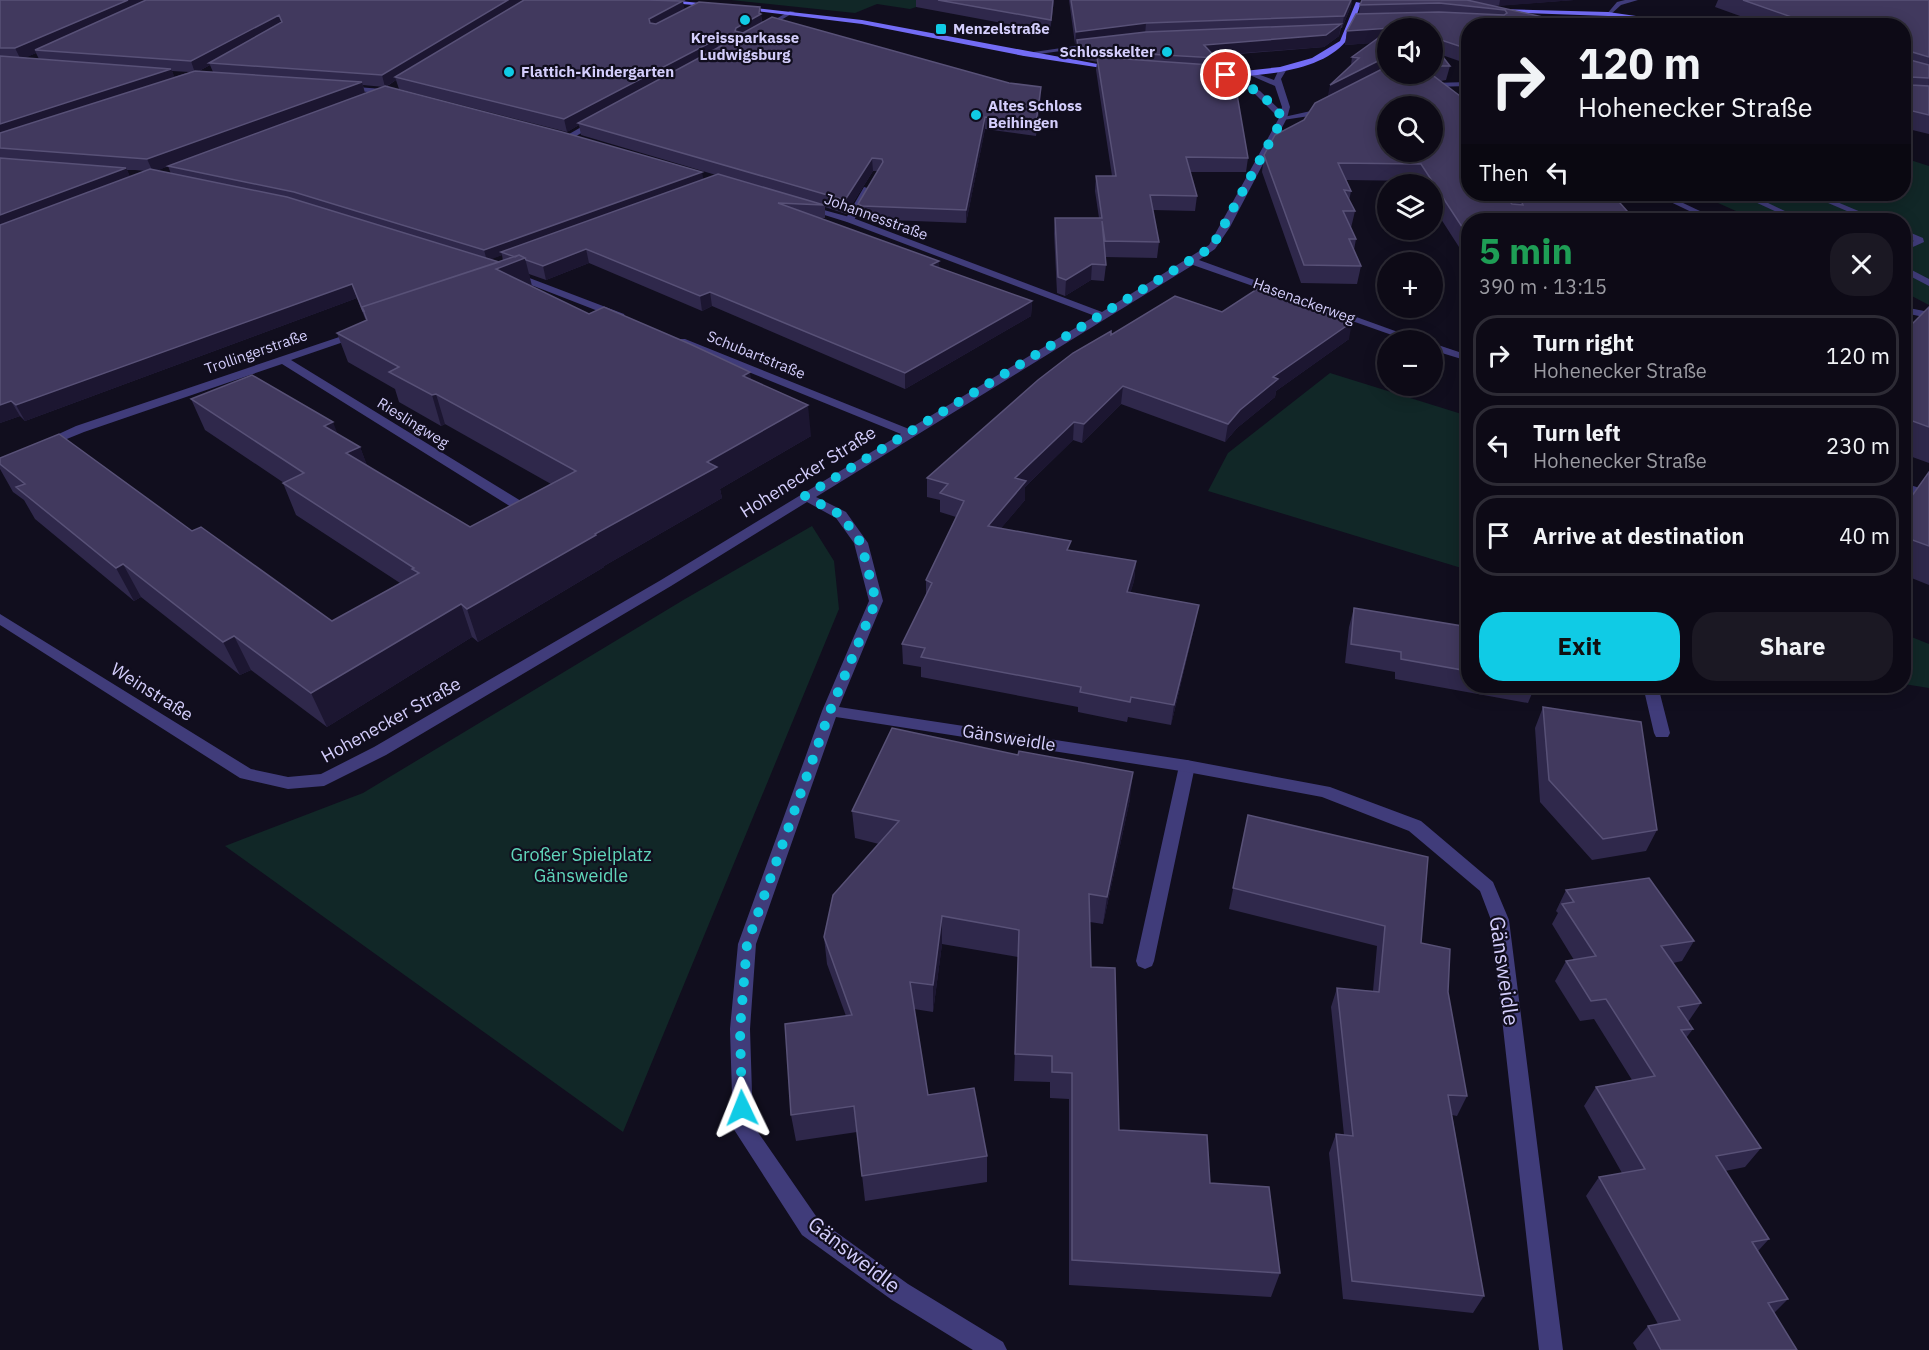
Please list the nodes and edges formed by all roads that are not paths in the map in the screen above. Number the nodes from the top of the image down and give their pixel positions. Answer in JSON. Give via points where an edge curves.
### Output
{"nodes":[{"id":1,"x":641,"y":0,"type":"edge"},
{"id":2,"x":1635,"y":0,"type":"edge"},
{"id":3,"x":671,"y":1,"type":"edge"},
{"id":4,"x":1349,"y":2,"type":"edge"},
{"id":5,"x":1358,"y":3,"type":"junction"},
{"id":6,"x":708,"y":4,"type":"junction"},
{"id":7,"x":1368,"y":4,"type":"edge"},
{"id":8,"x":719,"y":5,"type":"edge"},
{"id":9,"x":731,"y":6,"type":"edge"},
{"id":10,"x":1482,"y":9,"type":"edge"},
{"id":11,"x":697,"y":10,"type":"edge"},
{"id":12,"x":792,"y":12,"type":"junction"},
{"id":13,"x":1608,"y":14,"type":"junction"},
{"id":14,"x":1650,"y":18,"type":"edge"},
{"id":15,"x":1349,"y":23,"type":"junction"},
{"id":16,"x":1360,"y":23,"type":"edge"},
{"id":17,"x":1338,"y":31,"type":"edge"},
{"id":18,"x":1347,"y":32,"type":"junction"},
{"id":19,"x":751,"y":35,"type":"edge"},
{"id":20,"x":1106,"y":44,"type":"edge"},
{"id":21,"x":1024,"y":54,"type":"junction"},
{"id":22,"x":1120,"y":69,"type":"edge"},
{"id":23,"x":1283,"y":69,"type":"junction"},
{"id":24,"x":1253,"y":73,"type":"junction"},
{"id":25,"x":1202,"y":75,"type":"edge"},
{"id":26,"x":1226,"y":75,"type":"junction"},
{"id":27,"x":1278,"y":84,"type":"junction"},
{"id":28,"x":1461,"y":84,"type":"edge"},
{"id":29,"x":397,"y":85,"type":"edge"},
{"id":30,"x":1433,"y":85,"type":"joint"},
{"id":31,"x":331,"y":87,"type":"edge"},
{"id":32,"x":1256,"y":88,"type":"junction"},
{"id":33,"x":387,"y":91,"type":"junction"},
{"id":34,"x":1443,"y":95,"type":"edge"},
{"id":35,"x":410,"y":96,"type":"edge"},
{"id":36,"x":365,"y":99,"type":"edge"},
{"id":37,"x":1332,"y":103,"type":"edge"},
{"id":38,"x":609,"y":114,"type":"edge"},
{"id":39,"x":1283,"y":118,"type":"junction"},
{"id":40,"x":557,"y":134,"type":"edge"},
{"id":41,"x":568,"y":137,"type":"junction"},
{"id":42,"x":579,"y":140,"type":"edge"},
{"id":43,"x":872,"y":182,"type":"edge"},
{"id":44,"x":1673,"y":201,"type":"edge"},
{"id":45,"x":1757,"y":201,"type":"edge"},
{"id":46,"x":1828,"y":201,"type":"edge"},
{"id":47,"x":794,"y":202,"type":"edge"},
{"id":48,"x":1699,"y":213,"type":"edge"},
{"id":49,"x":1784,"y":213,"type":"edge"},
{"id":50,"x":1858,"y":213,"type":"edge"},
{"id":51,"x":850,"y":220,"type":"junction"},
{"id":52,"x":1192,"y":261,"type":"junction"},
{"id":53,"x":497,"y":269,"type":"edge"},
{"id":54,"x":1911,"y":273,"type":"edge"},
{"id":55,"x":526,"y":278,"type":"junction"},
{"id":56,"x":1929,"y":283,"type":"edge"},
{"id":57,"x":503,"y":286,"type":"edge"},
{"id":58,"x":1911,"y":311,"type":"edge"},
{"id":59,"x":1101,"y":315,"type":"junction"},
{"id":60,"x":1929,"y":315,"type":"edge"},
{"id":61,"x":635,"y":322,"type":"edge"},
{"id":62,"x":370,"y":329,"type":"edge"},
{"id":63,"x":1387,"y":330,"type":"edge"},
{"id":64,"x":668,"y":336,"type":"edge"},
{"id":65,"x":1443,"y":350,"type":"edge"},
{"id":66,"x":1461,"y":356,"type":"edge"},
{"id":67,"x":282,"y":359,"type":"junction"},
{"id":68,"x":909,"y":433,"type":"junction"},
{"id":69,"x":30,"y":450,"type":"edge"},
{"id":70,"x":1911,"y":489,"type":"edge"},
{"id":71,"x":1929,"y":495,"type":"edge"},
{"id":72,"x":805,"y":496,"type":"junction"},
{"id":73,"x":529,"y":512,"type":"edge"},
{"id":74,"x":0,"y":619,"type":"edge"},
{"id":75,"x":1652,"y":693,"type":"edge"},
{"id":76,"x":830,"y":711,"type":"junction"},
{"id":77,"x":1662,"y":733,"type":"dead end"},
{"id":78,"x":1187,"y":766,"type":"junction"},
{"id":79,"x":288,"y":783,"type":"joint"},
{"id":80,"x":1145,"y":962,"type":"dead end"},
{"id":81,"x":995,"y":1350,"type":"edge"},
{"id":82,"x":1551,"y":1350,"type":"edge"}],
"edges":[{"from":1,"to":3,"type":"main road"},
{"from":2,"to":13,"type":"street","via":[[1619,3]]},
{"from":3,"to":6,"type":"main road"},
{"from":4,"to":5,"type":"main road"},
{"from":5,"to":7,"type":"main road"},
{"from":5,"to":15,"type":"main road"},
{"from":6,"to":8,"type":"main road"},
{"from":6,"to":11,"type":"street"},
{"from":9,"to":12,"type":"main road"},
{"from":10,"to":13,"type":"main road"},
{"from":12,"to":19,"type":"street"},
{"from":12,"to":21,"type":"main road"},
{"from":13,"to":14,"type":"main road"},
{"from":15,"to":16,"type":"street"},
{"from":15,"to":18,"type":"main road"},
{"from":17,"to":18,"type":"street"},
{"from":18,"to":23,"type":"main road","via":[[1343,41],[1312,60]]},
{"from":20,"to":21,"type":"street"},
{"from":21,"to":22,"type":"main road"},
{"from":23,"to":24,"type":"main road"},
{"from":23,"to":27,"type":"street"},
{"from":24,"to":26,"type":"main road"},
{"from":24,"to":27,"type":"street"},
{"from":24,"to":32,"type":"street"},
{"from":25,"to":26,"type":"main road"},
{"from":26,"to":32,"type":"street"},
{"from":27,"to":39,"type":"street","via":[[1286,107]]},
{"from":28,"to":30,"type":"street"},
{"from":29,"to":33,"type":"street"},
{"from":30,"to":34,"type":"street"},
{"from":31,"to":33,"type":"street"},
{"from":32,"to":39,"type":"street"},
{"from":33,"to":35,"type":"street"},
{"from":33,"to":36,"type":"street"},
{"from":37,"to":39,"type":"street","via":[[1313,113]]},
{"from":38,"to":41,"type":"street"},
{"from":39,"to":52,"type":"street","name":"Hohenecker Straße","via":[[1212,247]]},
{"from":40,"to":41,"type":"street"},
{"from":41,"to":42,"type":"street"},
{"from":43,"to":51,"type":"street"},
{"from":44,"to":48,"type":"street"},
{"from":45,"to":49,"type":"street"},
{"from":46,"to":50,"type":"street"},
{"from":47,"to":51,"type":"street","name":"Johannesstraße"},
{"from":51,"to":59,"type":"street","name":"Johannesstraße"},
{"from":52,"to":59,"type":"street","name":"Hohenecker Straße"},
{"from":52,"to":63,"type":"street","name":"Hasenackerweg"},
{"from":53,"to":55,"type":"street"},
{"from":54,"to":56,"type":"street"},
{"from":55,"to":57,"type":"street"},
{"from":55,"to":61,"type":"street"},
{"from":58,"to":60,"type":"street"},
{"from":59,"to":68,"type":"street","name":"Hohenecker Straße"},
{"from":62,"to":67,"type":"street","name":"Trollingerstraße"},
{"from":64,"to":68,"type":"street","name":"Schubartstraße"},
{"from":65,"to":66,"type":"street"},
{"from":67,"to":69,"type":"street","name":"Trollingerstraße"},
{"from":67,"to":73,"type":"street","name":"Rieslingweg"},
{"from":68,"to":72,"type":"street","name":"Hohenecker Straße"},
{"from":70,"to":71,"type":"street"},
{"from":72,"to":76,"type":"street","name":"Gänsweidle","via":[[841,515],[861,543],[876,601]]},
{"from":72,"to":79,"type":"street","name":"Hohenecker Straße","via":[[666,584],[380,751],[324,780]]},
{"from":74,"to":79,"type":"street","name":"Weinstraße","via":[[246,774]]},
{"from":75,"to":77,"type":"street"},
{"from":76,"to":78,"type":"street","name":"Gänsweidle"},
{"from":76,"to":81,"type":"street","name":"Gänsweidle","via":[[747,944],[740,1029],[743,1128],[810,1227],[900,1293]]},
{"from":78,"to":80,"type":"street"},
{"from":78,"to":82,"type":"street","name":"Gänsweidle","via":[[1324,791],[1415,826],[1487,887],[1500,920]]}]}
